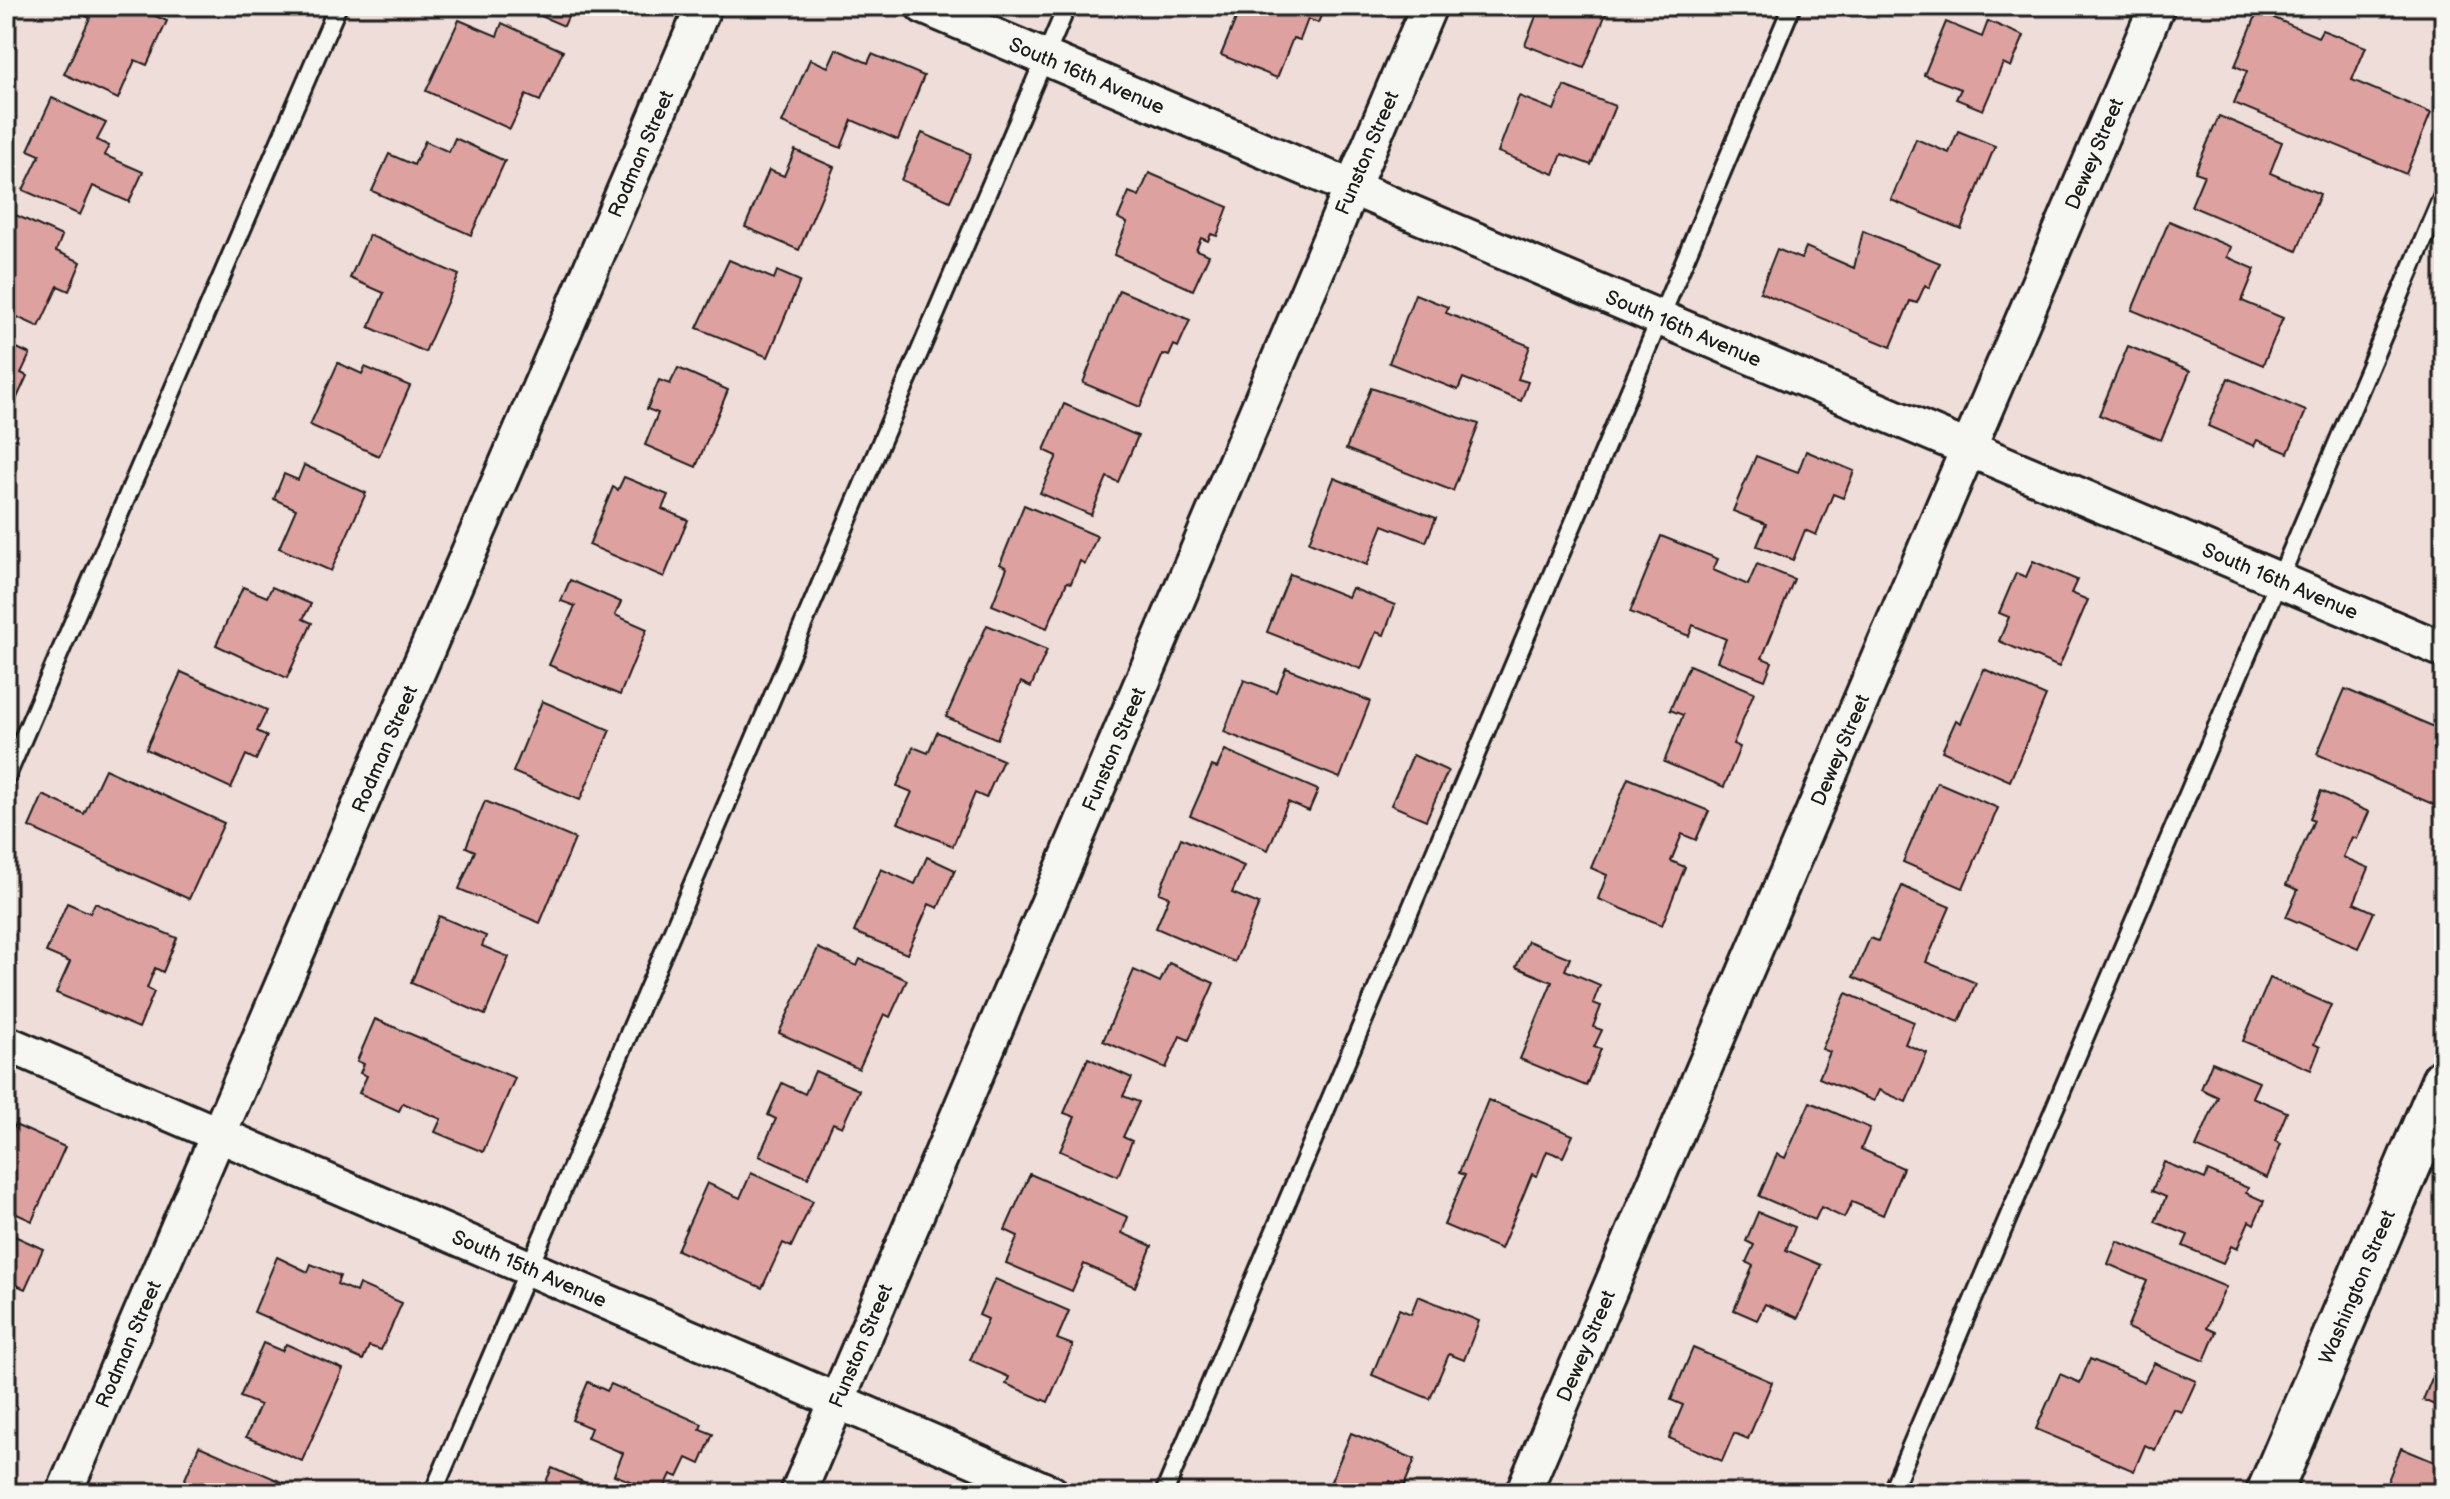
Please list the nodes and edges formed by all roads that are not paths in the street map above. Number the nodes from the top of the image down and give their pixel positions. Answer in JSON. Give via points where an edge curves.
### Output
{"nodes":[{"id":1,"x":338,"y":6,"type":"edge"},
{"id":2,"x":704,"y":6,"type":"edge"},
{"id":3,"x":923,"y":6,"type":"edge"},
{"id":4,"x":1067,"y":6,"type":"edge"},
{"id":5,"x":1429,"y":6,"type":"edge"},
{"id":6,"x":1792,"y":6,"type":"edge"},
{"id":7,"x":2157,"y":6,"type":"edge"},
{"id":8,"x":1045,"y":58,"type":"junction"},
{"id":9,"x":1352,"y":188,"type":"junction"},
{"id":10,"x":2444,"y":192,"type":"edge"},
{"id":11,"x":1658,"y":319,"type":"junction"},
{"id":12,"x":1966,"y":450,"type":"junction"},
{"id":13,"x":2280,"y":581,"type":"junction"},
{"id":14,"x":2444,"y":650,"type":"edge"},
{"id":15,"x":6,"y":778,"type":"edge"},
{"id":16,"x":6,"y":1043,"type":"edge"},
{"id":17,"x":2444,"y":1081,"type":"edge"},
{"id":18,"x":216,"y":1134,"type":"junction"},
{"id":19,"x":530,"y":1269,"type":"junction"},
{"id":20,"x":837,"y":1402,"type":"junction"},
{"id":21,"x":64,"y":1493,"type":"edge"},
{"id":22,"x":433,"y":1493,"type":"edge"},
{"id":23,"x":798,"y":1493,"type":"edge"},
{"id":24,"x":1051,"y":1493,"type":"edge"},
{"id":25,"x":1164,"y":1493,"type":"edge"},
{"id":26,"x":1523,"y":1493,"type":"edge"},
{"id":27,"x":1891,"y":1493,"type":"edge"},
{"id":28,"x":2269,"y":1493,"type":"edge"}],
"edges":[{"from":1,"to":15,"type":"lane"},
{"from":2,"to":18,"type":"street","name":"Rodman Street"},
{"from":3,"to":8,"type":"street","name":"South 16th Avenue"},
{"from":4,"to":8,"type":"lane"},
{"from":5,"to":9,"type":"street","name":"Funston Street"},
{"from":6,"to":11,"type":"lane"},
{"from":7,"to":12,"type":"street","name":"Dewey Street"},
{"from":8,"to":9,"type":"street","name":"South 16th Avenue"},
{"from":8,"to":19,"type":"lane"},
{"from":9,"to":11,"type":"street","name":"South 16th Avenue"},
{"from":9,"to":20,"type":"street","name":"Funston Street"},
{"from":10,"to":13,"type":"lane"},
{"from":11,"to":12,"type":"street","name":"South 16th Avenue"},
{"from":11,"to":25,"type":"lane"},
{"from":12,"to":13,"type":"street","name":"South 16th Avenue"},
{"from":12,"to":26,"type":"street","name":"Dewey Street"},
{"from":13,"to":14,"type":"street","name":"South 16th Avenue"},
{"from":13,"to":27,"type":"lane"},
{"from":16,"to":18,"type":"street","name":"South 15th Avenue"},
{"from":17,"to":28,"type":"street","name":"Washington Street"},
{"from":18,"to":19,"type":"street","name":"South 15th Avenue"},
{"from":18,"to":21,"type":"street","name":"Rodman Street"},
{"from":19,"to":20,"type":"street","name":"South 15th Avenue"},
{"from":19,"to":22,"type":"lane"},
{"from":20,"to":23,"type":"street","name":"Funston Street"},
{"from":20,"to":24,"type":"street","name":"South 15th Avenue"}]}
